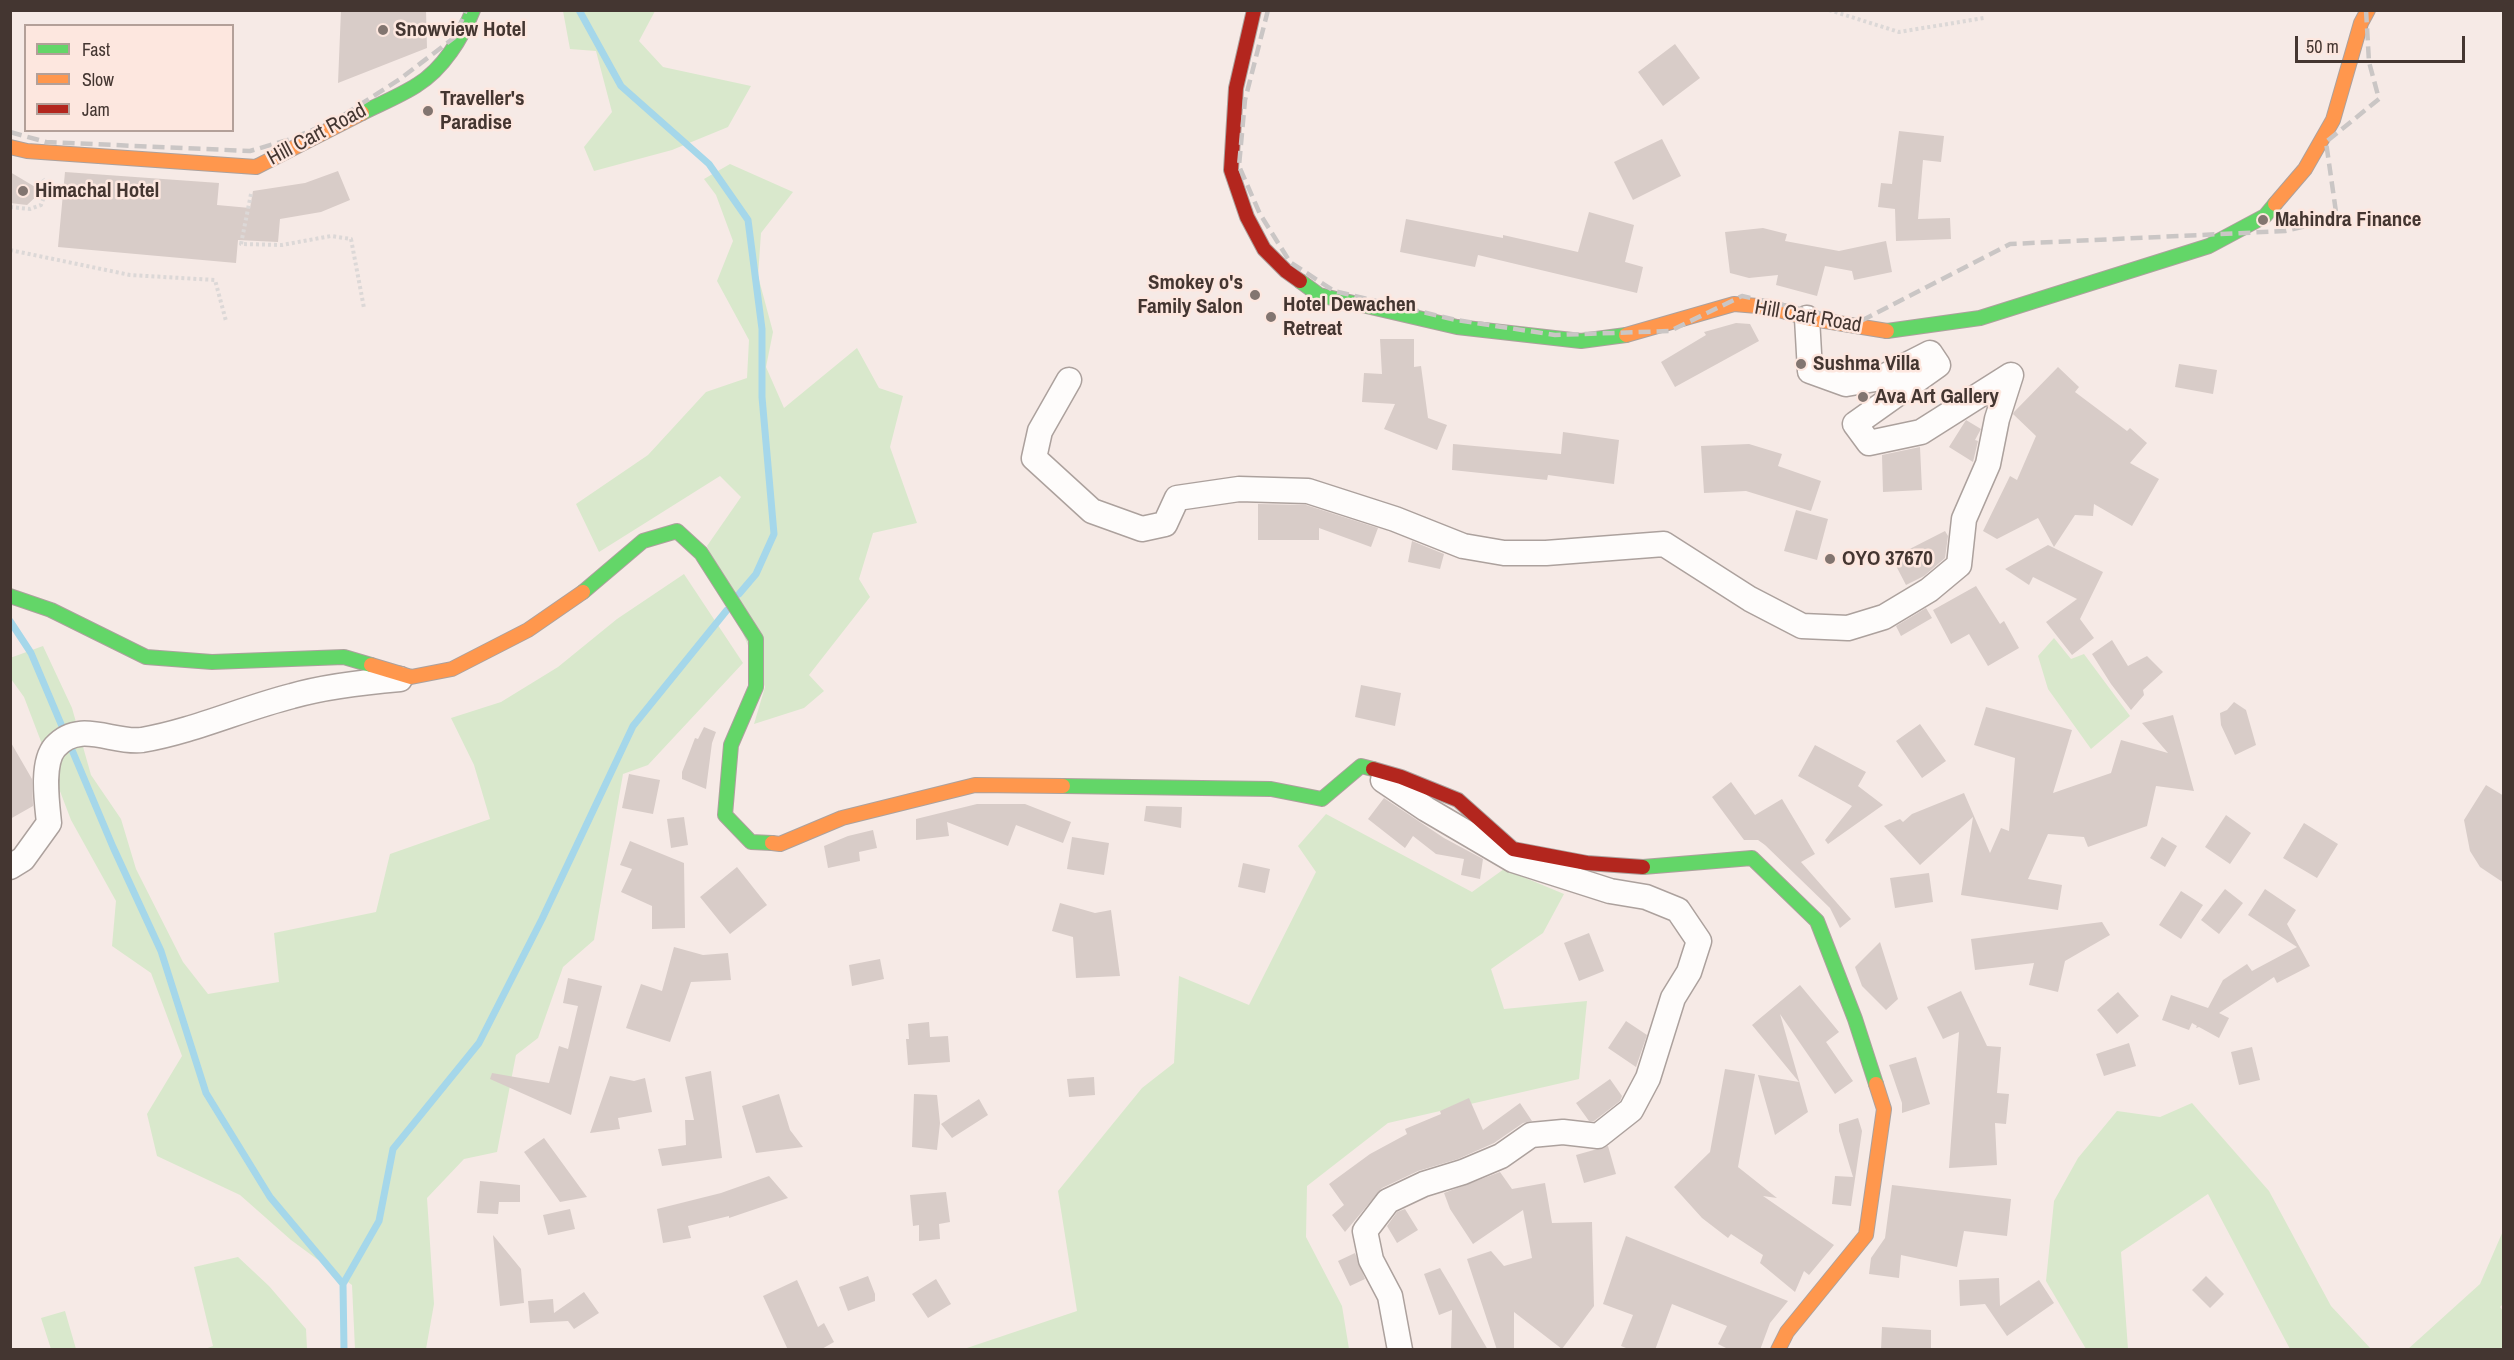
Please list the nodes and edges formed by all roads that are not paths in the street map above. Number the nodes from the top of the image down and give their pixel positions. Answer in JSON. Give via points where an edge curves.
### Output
{"nodes":[{"id":1,"x":472,"y":10,"type":"edge"},
{"id":2,"x":1254,"y":10,"type":"edge"},
{"id":3,"x":2368,"y":10,"type":"edge"},
{"id":4,"x":10,"y":147,"type":"edge"},
{"id":5,"x":1807,"y":318,"type":"junction"},
{"id":6,"x":1069,"y":380,"type":"dead end"},
{"id":7,"x":10,"y":596,"type":"edge"},
{"id":8,"x":411,"y":677,"type":"junction"},
{"id":9,"x":1361,"y":766,"type":"junction"},
{"id":10,"x":10,"y":867,"type":"edge"},
{"id":11,"x":1400,"y":1350,"type":"edge"},
{"id":12,"x":1778,"y":1350,"type":"edge"}],
"edges":[{"from":1,"to":4,"type":"main road","name":"Hill Cart Road","via":[[465,31],[444,60],[419,84],[256,167]]},
{"from":2,"to":5,"type":"main road","name":"Hill Cart Road","via":[[1236,88],[1231,170],[1246,217],[1264,249],[1319,295],[1457,327],[1581,341],[1616,338],[1734,304],[1769,307]]},
{"from":3,"to":5,"type":"main road","name":"Hill Cart Road","via":[[2333,120],[2305,169],[2265,216],[2209,246],[1980,318],[1890,331]]},
{"from":5,"to":6,"type":"street","via":[[1810,371],[1846,384],[1881,378],[1930,353],[1938,365],[1855,424],[1869,443],[1921,432],[2011,375],[1996,419],[1988,464],[1964,519],[1959,565],[1929,590],[1884,617],[1848,628],[1802,626],[1750,599],[1664,544],[1504,553],[1462,546],[1308,491],[1239,489],[1177,498],[1165,524],[1142,529],[1092,512],[1034,458],[1040,431]]},
{"from":7,"to":8,"type":"main road","via":[[51,610],[146,657],[212,662],[344,657]]},
{"from":8,"to":9,"type":"main road","via":[[452,669],[528,630],[593,585],[643,541],[677,531],[701,553],[756,639],[756,687],[731,745],[725,815],[750,842],[780,844],[842,818],[975,785],[1271,789],[1322,799]]},
{"from":8,"to":10,"type":"street","via":[[292,695],[177,734],[138,740],[74,733],[54,747],[45,779],[49,823],[23,859]]},
{"from":9,"to":11,"type":"street","via":[[1513,860],[1610,891],[1646,897],[1678,910],[1699,941],[1689,972],[1673,998],[1648,1078],[1631,1110],[1599,1136],[1563,1132],[1531,1135],[1491,1160],[1388,1201],[1365,1231],[1371,1260],[1389,1296]]},
{"from":9,"to":12,"type":"main road","via":[[1458,800],[1513,849],[1587,863],[1647,867],[1752,858],[1817,921],[1884,1109],[1866,1234],[1787,1332]]}]}
